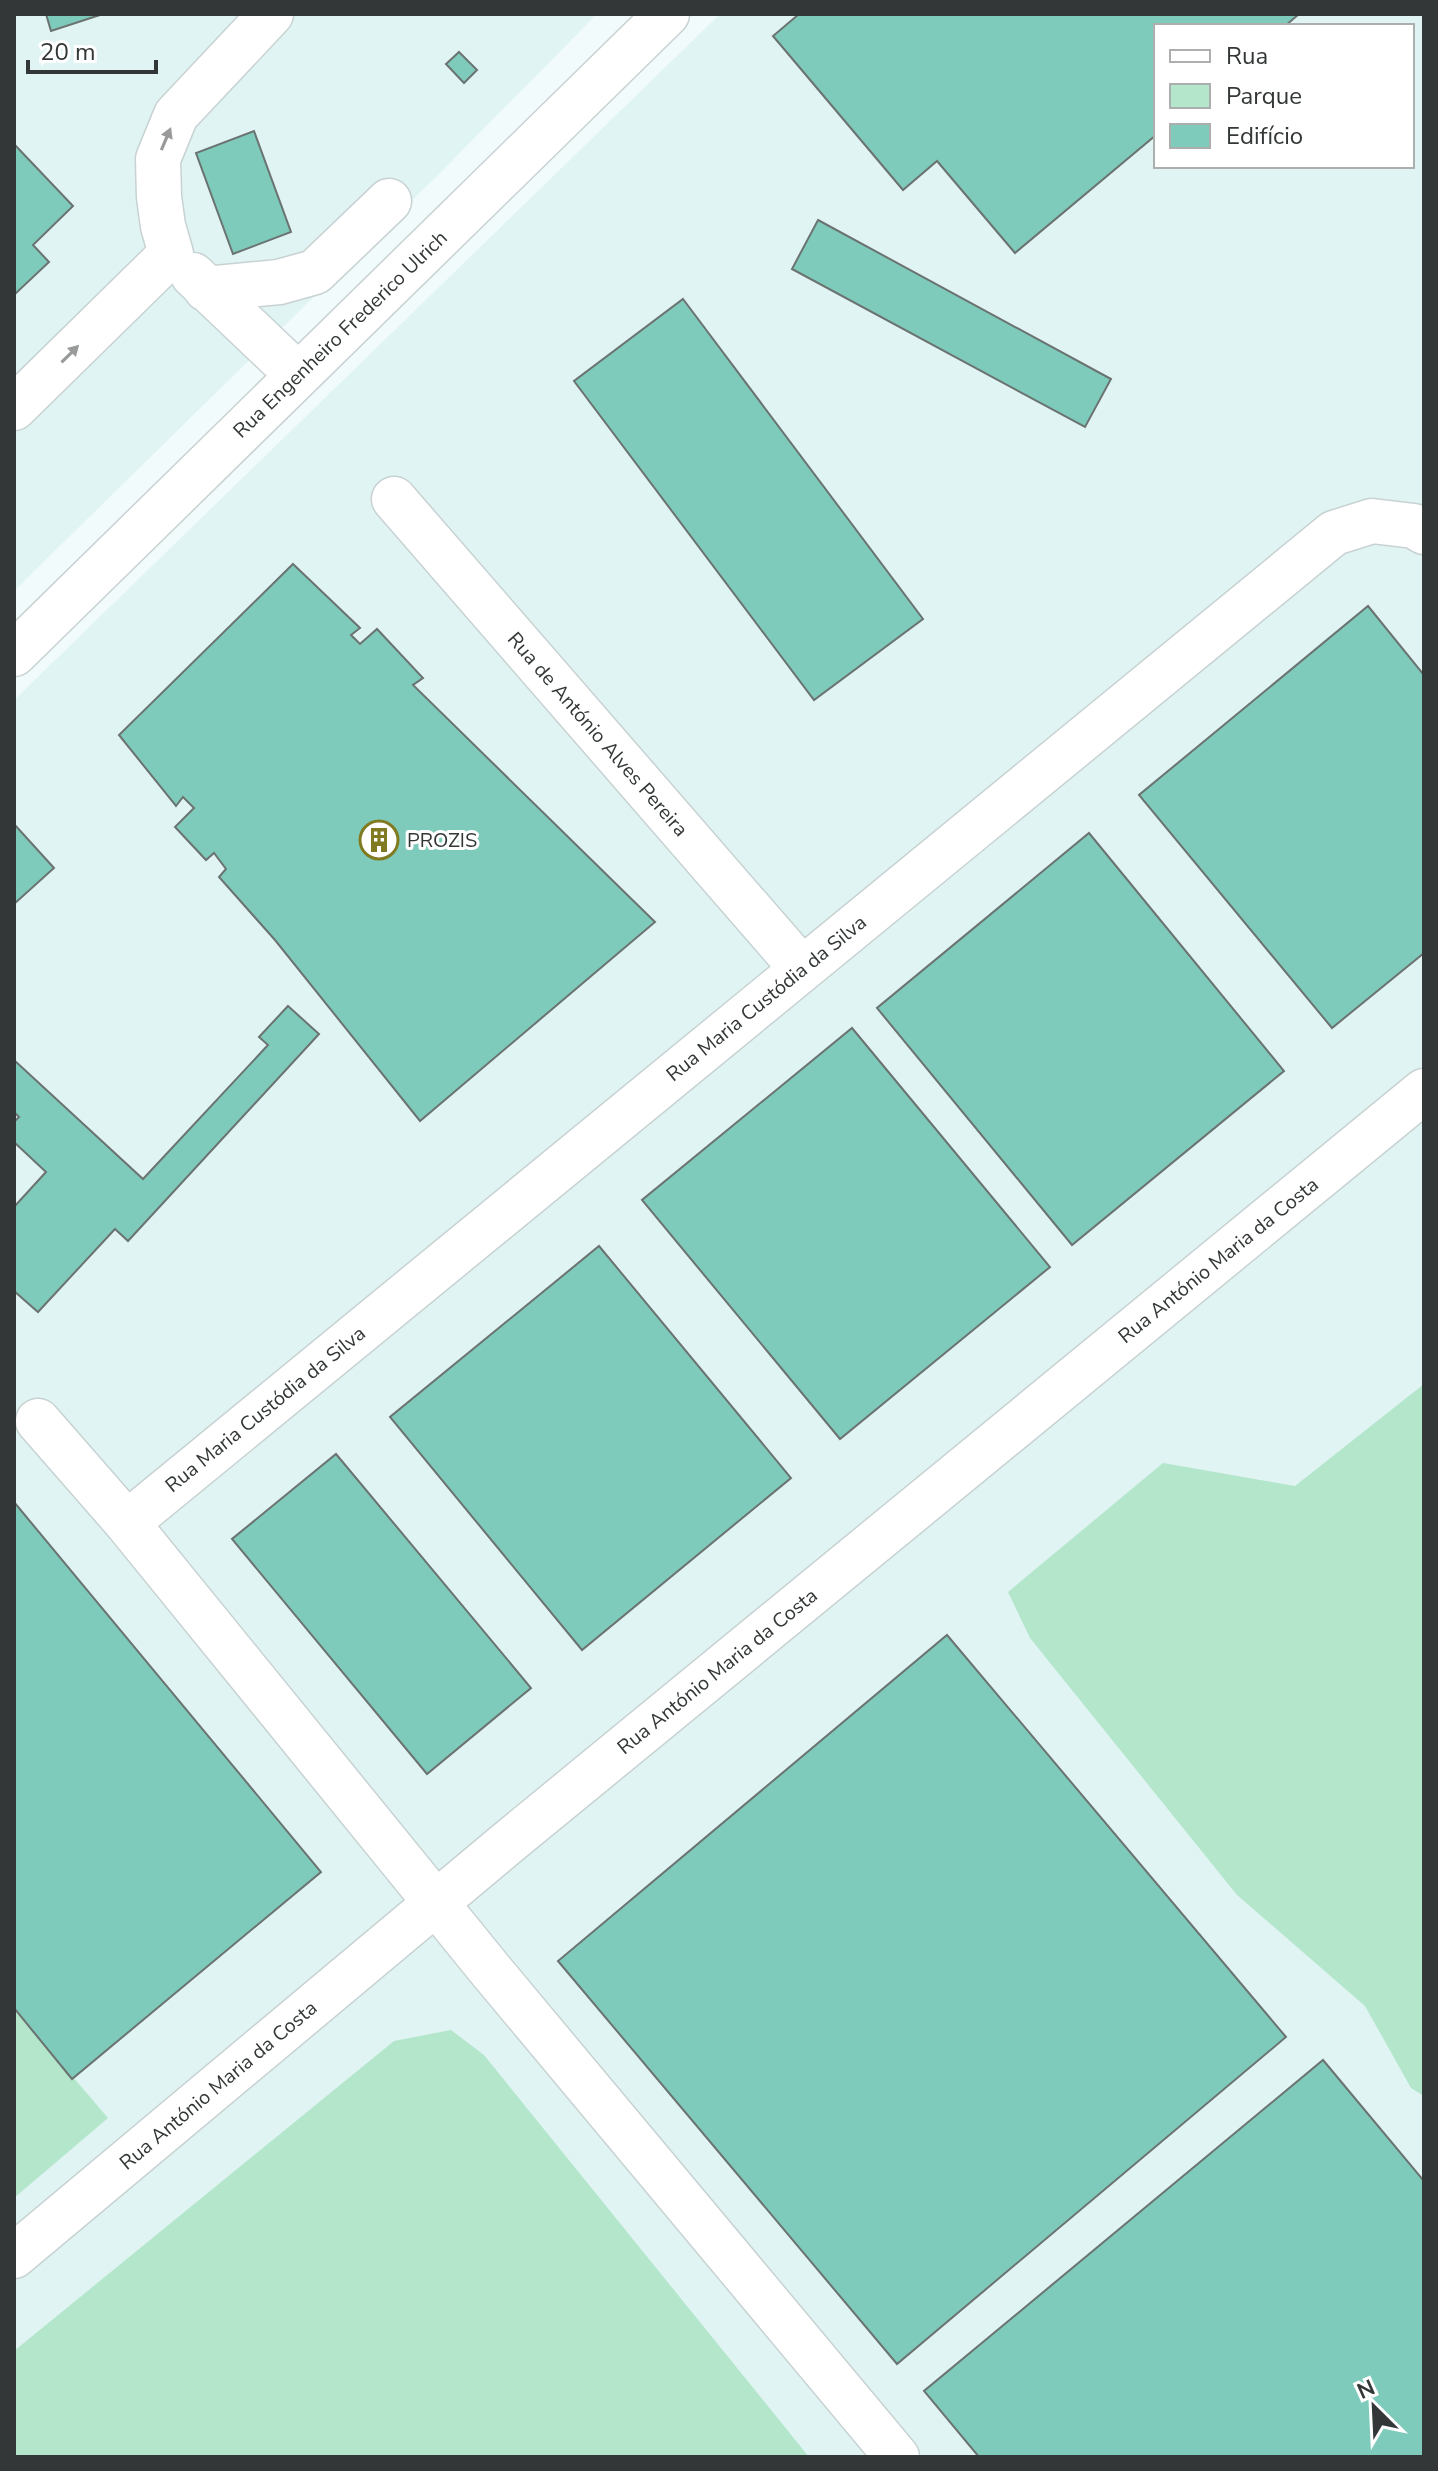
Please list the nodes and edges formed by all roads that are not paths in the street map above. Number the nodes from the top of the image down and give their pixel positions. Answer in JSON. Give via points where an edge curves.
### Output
{"nodes":[{"id":1,"x":271,"y":14,"type":"edge"},
{"id":2,"x":667,"y":14,"type":"edge"},
{"id":3,"x":389,"y":201,"type":"dead end"},
{"id":4,"x":171,"y":254,"type":"junction"},
{"id":5,"x":206,"y":289,"type":"junction"},
{"id":6,"x":298,"y":375,"type":"junction"},
{"id":7,"x":14,"y":408,"type":"edge"},
{"id":8,"x":394,"y":499,"type":"dead end"},
{"id":9,"x":1424,"y":532,"type":"edge"},
{"id":10,"x":14,"y":654,"type":"edge"},
{"id":11,"x":802,"y":969,"type":"junction"},
{"id":12,"x":1424,"y":1091,"type":"edge"},
{"id":13,"x":38,"y":1421,"type":"dead end"},
{"id":14,"x":127,"y":1523,"type":"junction"},
{"id":15,"x":435,"y":1903,"type":"junction"},
{"id":16,"x":14,"y":2256,"type":"edge"},
{"id":17,"x":897,"y":2457,"type":"edge"}],
"edges":[{"from":4,"to":1,"type":"street","one_way":true,"via":[[159,197],[158,159],[176,115]]},
{"from":2,"to":6,"type":"street","name":"Rua Engenheiro Frederico Ulrich"},
{"from":3,"to":5,"type":"street","via":[[315,272],[279,282]]},
{"from":4,"to":5,"type":"street"},
{"from":7,"to":4,"type":"street","one_way":true},
{"from":5,"to":6,"type":"street"},
{"from":6,"to":10,"type":"street","name":"Rua Engenheiro Frederico Ulrich"},
{"from":8,"to":11,"type":"street","name":"Rua de António Alves Pereira"},
{"from":9,"to":11,"type":"street","name":"Rua Maria Custódia da Silva","via":[[1372,521],[1334,533]]},
{"from":11,"to":14,"type":"street","name":"Rua Maria Custódia da Silva"},
{"from":12,"to":15,"type":"street","name":"Rua António Maria da Costa"},
{"from":13,"to":14,"type":"street"},
{"from":14,"to":15,"type":"street"},
{"from":15,"to":16,"type":"street","name":"Rua António Maria da Costa"},
{"from":15,"to":17,"type":"street"}]}
